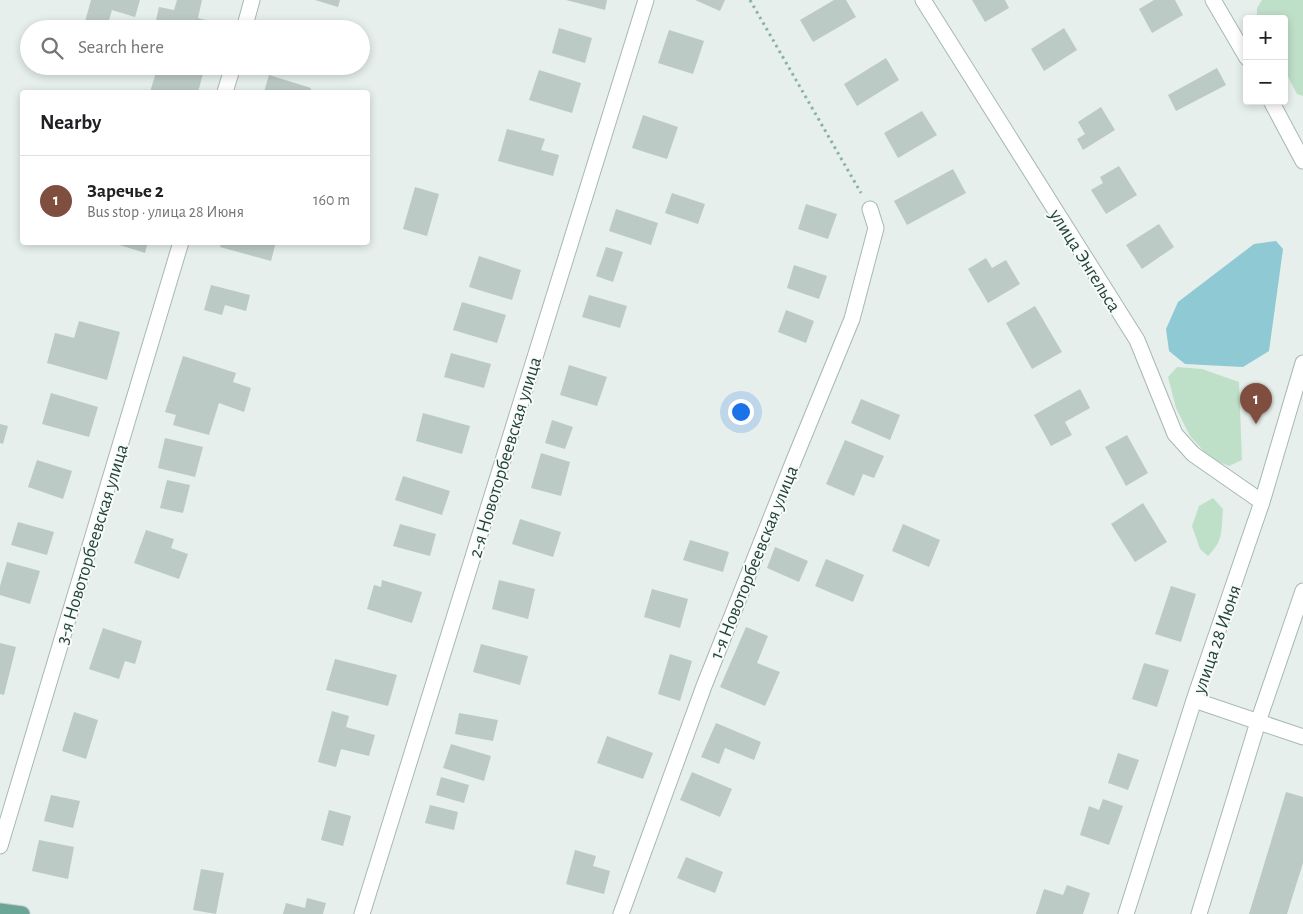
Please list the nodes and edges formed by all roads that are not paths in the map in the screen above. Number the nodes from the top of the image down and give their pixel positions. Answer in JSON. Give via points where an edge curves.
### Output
{"nodes":[{"id":1,"x":252,"y":0,"type":"edge"},
{"id":2,"x":646,"y":0,"type":"edge"},
{"id":3,"x":923,"y":0,"type":"edge"},
{"id":4,"x":1213,"y":0,"type":"edge"},
{"id":5,"x":246,"y":20,"type":"edge"},
{"id":6,"x":1243,"y":51,"type":"edge"},
{"id":7,"x":230,"y":75,"type":"edge"},
{"id":8,"x":226,"y":90,"type":"edge"},
{"id":9,"x":1273,"y":105,"type":"edge"},
{"id":10,"x":1303,"y":162,"type":"edge"},
{"id":11,"x":870,"y":209,"type":"road end"},
{"id":12,"x":179,"y":245,"type":"edge"},
{"id":13,"x":1303,"y":363,"type":"edge"},
{"id":14,"x":1296,"y":409,"type":"edge"},
{"id":15,"x":1262,"y":502,"type":"junction"},
{"id":16,"x":1303,"y":591,"type":"edge"},
{"id":17,"x":1194,"y":700,"type":"junction"},
{"id":18,"x":1258,"y":722,"type":"junction"},
{"id":19,"x":1303,"y":737,"type":"edge"},
{"id":20,"x":0,"y":846,"type":"edge"},
{"id":21,"x":0,"y":911,"type":"edge"},
{"id":22,"x":22,"y":914,"type":"edge"},
{"id":23,"x":362,"y":914,"type":"edge"},
{"id":24,"x":621,"y":914,"type":"edge"},
{"id":25,"x":1126,"y":914,"type":"edge"},
{"id":26,"x":1198,"y":914,"type":"edge"}],
"edges":[{"from":1,"to":5,"type":"street"},
{"from":2,"to":23,"type":"street","name":"2-я Новоторбеевская улица"},
{"from":3,"to":15,"type":"street","name":"улица Энгельса","via":[[1137,340],[1175,434],[1193,454]]},
{"from":4,"to":6,"type":"street"},
{"from":7,"to":8,"type":"street"},
{"from":9,"to":10,"type":"street"},
{"from":11,"to":24,"type":"street","name":"1-я Новоторбеевская улица","via":[[876,228],[852,319],[708,676]]},
{"from":12,"to":20,"type":"street","name":"3-я Новоторбеевская улица"},
{"from":13,"to":14,"type":"street","name":"улица 28 Июня"},
{"from":14,"to":15,"type":"street","name":"улица 28 Июня"},
{"from":15,"to":17,"type":"street","name":"улица 28 Июня"},
{"from":16,"to":18,"type":"street"},
{"from":17,"to":18,"type":"street"},
{"from":17,"to":25,"type":"street","name":"улица 28 Июня"},
{"from":18,"to":19,"type":"street"},
{"from":18,"to":26,"type":"street"},
{"from":21,"to":22,"type":"main road"}]}
